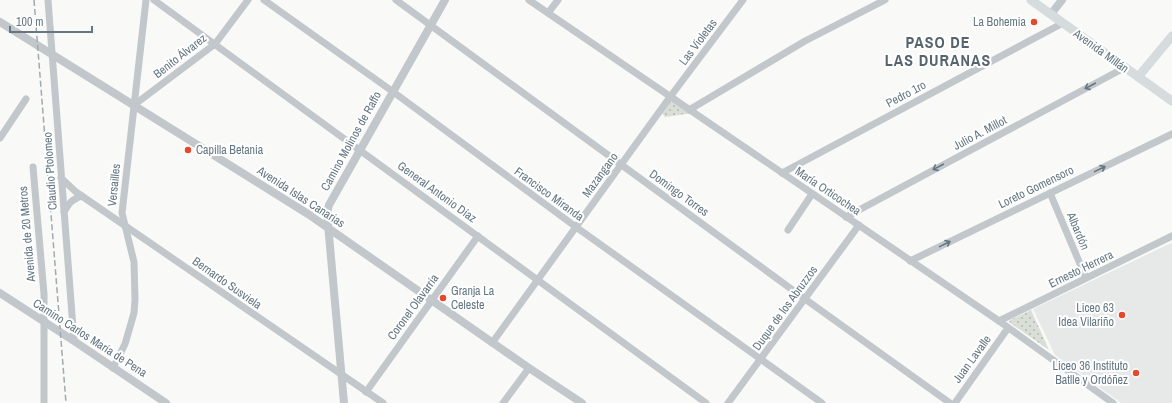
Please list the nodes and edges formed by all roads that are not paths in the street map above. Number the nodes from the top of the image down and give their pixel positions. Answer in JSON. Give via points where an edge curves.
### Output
{"nodes":[{"id":1,"x":48,"y":0,"type":"edge"},
{"id":2,"x":146,"y":0,"type":"edge"},
{"id":3,"x":154,"y":0,"type":"edge"},
{"id":4,"x":248,"y":0,"type":"edge"},
{"id":5,"x":264,"y":0,"type":"edge"},
{"id":6,"x":396,"y":0,"type":"edge"},
{"id":7,"x":445,"y":0,"type":"edge"},
{"id":8,"x":529,"y":0,"type":"edge"},
{"id":9,"x":558,"y":0,"type":"edge"},
{"id":10,"x":743,"y":0,"type":"edge"},
{"id":11,"x":885,"y":0,"type":"edge"},
{"id":12,"x":1031,"y":0,"type":"edge"},
{"id":13,"x":1062,"y":0,"type":"edge"},
{"id":14,"x":548,"y":13,"type":"junction"},
{"id":15,"x":1051,"y":14,"type":"junction"},
{"id":16,"x":0,"y":22,"type":"edge"},
{"id":17,"x":1063,"y":23,"type":"junction"},
{"id":18,"x":430,"y":25,"type":"junction"},
{"id":19,"x":1172,"y":36,"type":"edge"},
{"id":20,"x":215,"y":44,"type":"junction"},
{"id":21,"x":52,"y":54,"type":"junction"},
{"id":22,"x":1124,"y":68,"type":"junction"},
{"id":23,"x":1138,"y":77,"type":"junction"},
{"id":24,"x":392,"y":91,"type":"junction"},
{"id":25,"x":670,"y":97,"type":"junction"},
{"id":26,"x":26,"y":99,"type":"dead end"},
{"id":27,"x":1172,"y":101,"type":"edge"},
{"id":28,"x":134,"y":105,"type":"junction"},
{"id":29,"x":689,"y":110,"type":"junction"},
{"id":30,"x":1172,"y":134,"type":"edge"},
{"id":31,"x":0,"y":138,"type":"edge"},
{"id":32,"x":359,"y":150,"type":"junction"},
{"id":33,"x":622,"y":164,"type":"junction"},
{"id":34,"x":33,"y":168,"type":"dead end"},
{"id":35,"x":782,"y":174,"type":"junction"},
{"id":36,"x":61,"y":178,"type":"junction"},
{"id":37,"x":1050,"y":193,"type":"junction"},
{"id":38,"x":812,"y":194,"type":"junction"},
{"id":39,"x":82,"y":196,"type":"junction"},
{"id":40,"x":64,"y":212,"type":"junction"},
{"id":41,"x":846,"y":217,"type":"junction"},
{"id":42,"x":125,"y":225,"type":"junction"},
{"id":43,"x":859,"y":225,"type":"junction"},
{"id":44,"x":576,"y":227,"type":"junction"},
{"id":45,"x":327,"y":228,"type":"junction"},
{"id":46,"x":788,"y":230,"type":"dead end"},
{"id":47,"x":478,"y":236,"type":"junction"},
{"id":48,"x":1172,"y":236,"type":"edge"},
{"id":49,"x":910,"y":260,"type":"junction"},
{"id":50,"x":1086,"y":278,"type":"junction"},
{"id":51,"x":537,"y":280,"type":"junction"},
{"id":52,"x":0,"y":293,"type":"edge"},
{"id":53,"x":805,"y":299,"type":"junction"},
{"id":54,"x":432,"y":300,"type":"junction"},
{"id":55,"x":999,"y":321,"type":"junction"},
{"id":56,"x":44,"y":323,"type":"junction"},
{"id":57,"x":1008,"y":328,"type":"junction"},
{"id":58,"x":74,"y":341,"type":"junction"},
{"id":59,"x":492,"y":342,"type":"junction"},
{"id":60,"x":761,"y":359,"type":"junction"},
{"id":61,"x":113,"y":368,"type":"junction"},
{"id":62,"x":529,"y":368,"type":"junction"},
{"id":63,"x":341,"y":374,"type":"junction"},
{"id":64,"x":366,"y":392,"type":"junction"},
{"id":65,"x":44,"y":403,"type":"edge"},
{"id":66,"x":166,"y":403,"type":"edge"},
{"id":67,"x":344,"y":403,"type":"edge"},
{"id":68,"x":383,"y":403,"type":"edge"},
{"id":69,"x":504,"y":403,"type":"edge"},
{"id":70,"x":582,"y":403,"type":"edge"},
{"id":71,"x":706,"y":403,"type":"edge"},
{"id":72,"x":728,"y":403,"type":"edge"},
{"id":73,"x":822,"y":403,"type":"edge"},
{"id":74,"x":950,"y":403,"type":"edge"},
{"id":75,"x":955,"y":403,"type":"edge"},
{"id":76,"x":1113,"y":403,"type":"edge"}],
"edges":[{"from":1,"to":21,"type":"street","name":"Claudio Ptolomeo"},
{"from":2,"to":28,"type":"street","name":"Versailles"},
{"from":3,"to":20,"type":"street","name":"General Antonio Díaz"},
{"from":4,"to":20,"type":"street","name":"Benito Álvarez"},
{"from":5,"to":24,"type":"street","name":"Francisco Miranda"},
{"from":6,"to":18,"type":"street","name":"Domingo Torres"},
{"from":7,"to":18,"type":"street","name":"Camino Molinos de Raffo"},
{"from":8,"to":14,"type":"street","name":"María Orticochea"},
{"from":9,"to":14,"type":"street"},
{"from":10,"to":25,"type":"street","name":"Las Violetas"},
{"from":11,"to":29,"type":"street","via":[[805,41]]},
{"from":12,"to":15,"type":"main road","name":"Avenida Millán"},
{"from":13,"to":15,"type":"street"},
{"from":14,"to":25,"type":"street","name":"María Orticochea"},
{"from":15,"to":17,"type":"main road","name":"Avenida Millán"},
{"from":16,"to":21,"type":"street","name":"Avenida Islas Canarias"},
{"from":17,"to":22,"type":"main road","name":"Avenida Millán"},
{"from":17,"to":35,"type":"street","name":"Pedro 1ro"},
{"from":18,"to":24,"type":"street","name":"Camino Molinos de Raffo"},
{"from":18,"to":33,"type":"street","name":"Domingo Torres"},
{"from":19,"to":23,"type":"main road"},
{"from":20,"to":28,"type":"street","name":"Benito Álvarez"},
{"from":20,"to":32,"type":"street","name":"General Antonio Díaz"},
{"from":21,"to":28,"type":"street","name":"Avenida Islas Canarias"},
{"from":21,"to":36,"type":"street","name":"Claudio Ptolomeo"},
{"from":22,"to":23,"type":"main road","name":"Avenida Millán"},
{"from":22,"to":41,"type":"street","name":"Julio A. Millot","one_way":true},
{"from":23,"to":27,"type":"main road","name":"Avenida Millán"},
{"from":24,"to":32,"type":"street","name":"Camino Molinos de Raffo"},
{"from":24,"to":44,"type":"street","name":"Francisco Miranda"},
{"from":25,"to":29,"type":"street","name":"María Orticochea"},
{"from":25,"to":33,"type":"street","name":"Mazangano"},
{"from":26,"to":31,"type":"street"},
{"from":28,"to":42,"type":"street","name":"Versailles","via":[[122,213]]},
{"from":28,"to":45,"type":"street","name":"Avenida Islas Canarias"},
{"from":29,"to":35,"type":"street","name":"María Orticochea"},
{"from":37,"to":30,"type":"street","name":"Loreto Gomensoro","one_way":true},
{"from":32,"to":45,"type":"street","name":"Camino Molinos de Raffo","via":[[329,205]]},
{"from":32,"to":47,"type":"street","name":"General Antonio Díaz"},
{"from":33,"to":44,"type":"street","name":"Mazangano"},
{"from":33,"to":53,"type":"street","name":"Domingo Torres"},
{"from":34,"to":56,"type":"street","name":"Avenida de 20 Metros","via":[[44,294]]},
{"from":35,"to":38,"type":"street","name":"María Orticochea"},
{"from":36,"to":39,"type":"street","name":"Bernardo Susviela"},
{"from":36,"to":40,"type":"street","name":"Claudio Ptolomeo"},
{"from":49,"to":37,"type":"street","name":"Loreto Gomensoro","one_way":true},
{"from":37,"to":50,"type":"street","name":"Albardón"},
{"from":38,"to":41,"type":"street","name":"María Orticochea"},
{"from":38,"to":46,"type":"street"},
{"from":39,"to":40,"type":"street","via":[[73,198]]},
{"from":39,"to":42,"type":"street","name":"Bernardo Susviela"},
{"from":40,"to":58,"type":"street","name":"Claudio Ptolomeo"},
{"from":41,"to":43,"type":"street","name":"María Orticochea"},
{"from":42,"to":61,"type":"street","name":"Versailles","via":[[134,262],[134,313],[125,344]]},
{"from":42,"to":63,"type":"street","name":"Bernardo Susviela"},
{"from":43,"to":49,"type":"street","name":"María Orticochea"},
{"from":43,"to":53,"type":"street","name":"Duque de los Abruzzos"},
{"from":44,"to":51,"type":"street","name":"Mazangano"},
{"from":44,"to":60,"type":"street","name":"Francisco Miranda"},
{"from":45,"to":54,"type":"street","name":"Avenida Islas Canarias"},
{"from":45,"to":63,"type":"street","name":"Camino Molinos de Raffo"},
{"from":47,"to":51,"type":"street","name":"General Antonio Díaz"},
{"from":47,"to":54,"type":"street","name":"Coronel Olavarría"},
{"from":48,"to":50,"type":"street","name":"Ernesto Herrera"},
{"from":49,"to":55,"type":"street","name":"María Orticochea"},
{"from":50,"to":55,"type":"street","name":"Ernesto Herrera"},
{"from":51,"to":59,"type":"street","name":"Mazangano"},
{"from":51,"to":71,"type":"street","name":"General Antonio Díaz"},
{"from":52,"to":56,"type":"street","name":"Camino Carlos María de Pena"},
{"from":53,"to":60,"type":"street","name":"Duque de los Abruzzos"},
{"from":53,"to":74,"type":"street","name":"Domingo Torres"},
{"from":54,"to":59,"type":"street","name":"Avenida Islas Canarias"},
{"from":54,"to":64,"type":"street","name":"Coronel Olavarría"},
{"from":55,"to":57,"type":"street","name":"María Orticochea"},
{"from":56,"to":58,"type":"street","name":"Camino Carlos María de Pena"},
{"from":56,"to":65,"type":"street","name":"Avenida de 20 Metros"},
{"from":57,"to":75,"type":"street","name":"Juan Lavalle"},
{"from":57,"to":76,"type":"street","name":"María Orticochea"},
{"from":58,"to":61,"type":"street","name":"Camino Carlos María de Pena"},
{"from":59,"to":62,"type":"street","name":"Avenida Islas Canarias"},
{"from":60,"to":72,"type":"street","name":"Duque de los Abruzzos"},
{"from":60,"to":73,"type":"street","name":"Francisco Miranda"},
{"from":61,"to":66,"type":"street","name":"Camino Carlos María de Pena"},
{"from":62,"to":69,"type":"street"},
{"from":62,"to":70,"type":"street","name":"Avenida Islas Canarias"},
{"from":63,"to":64,"type":"street","name":"Bernardo Susviela"},
{"from":63,"to":67,"type":"street","name":"Camino Molinos de Raffo"},
{"from":64,"to":68,"type":"street","name":"Bernardo Susviela"}]}
